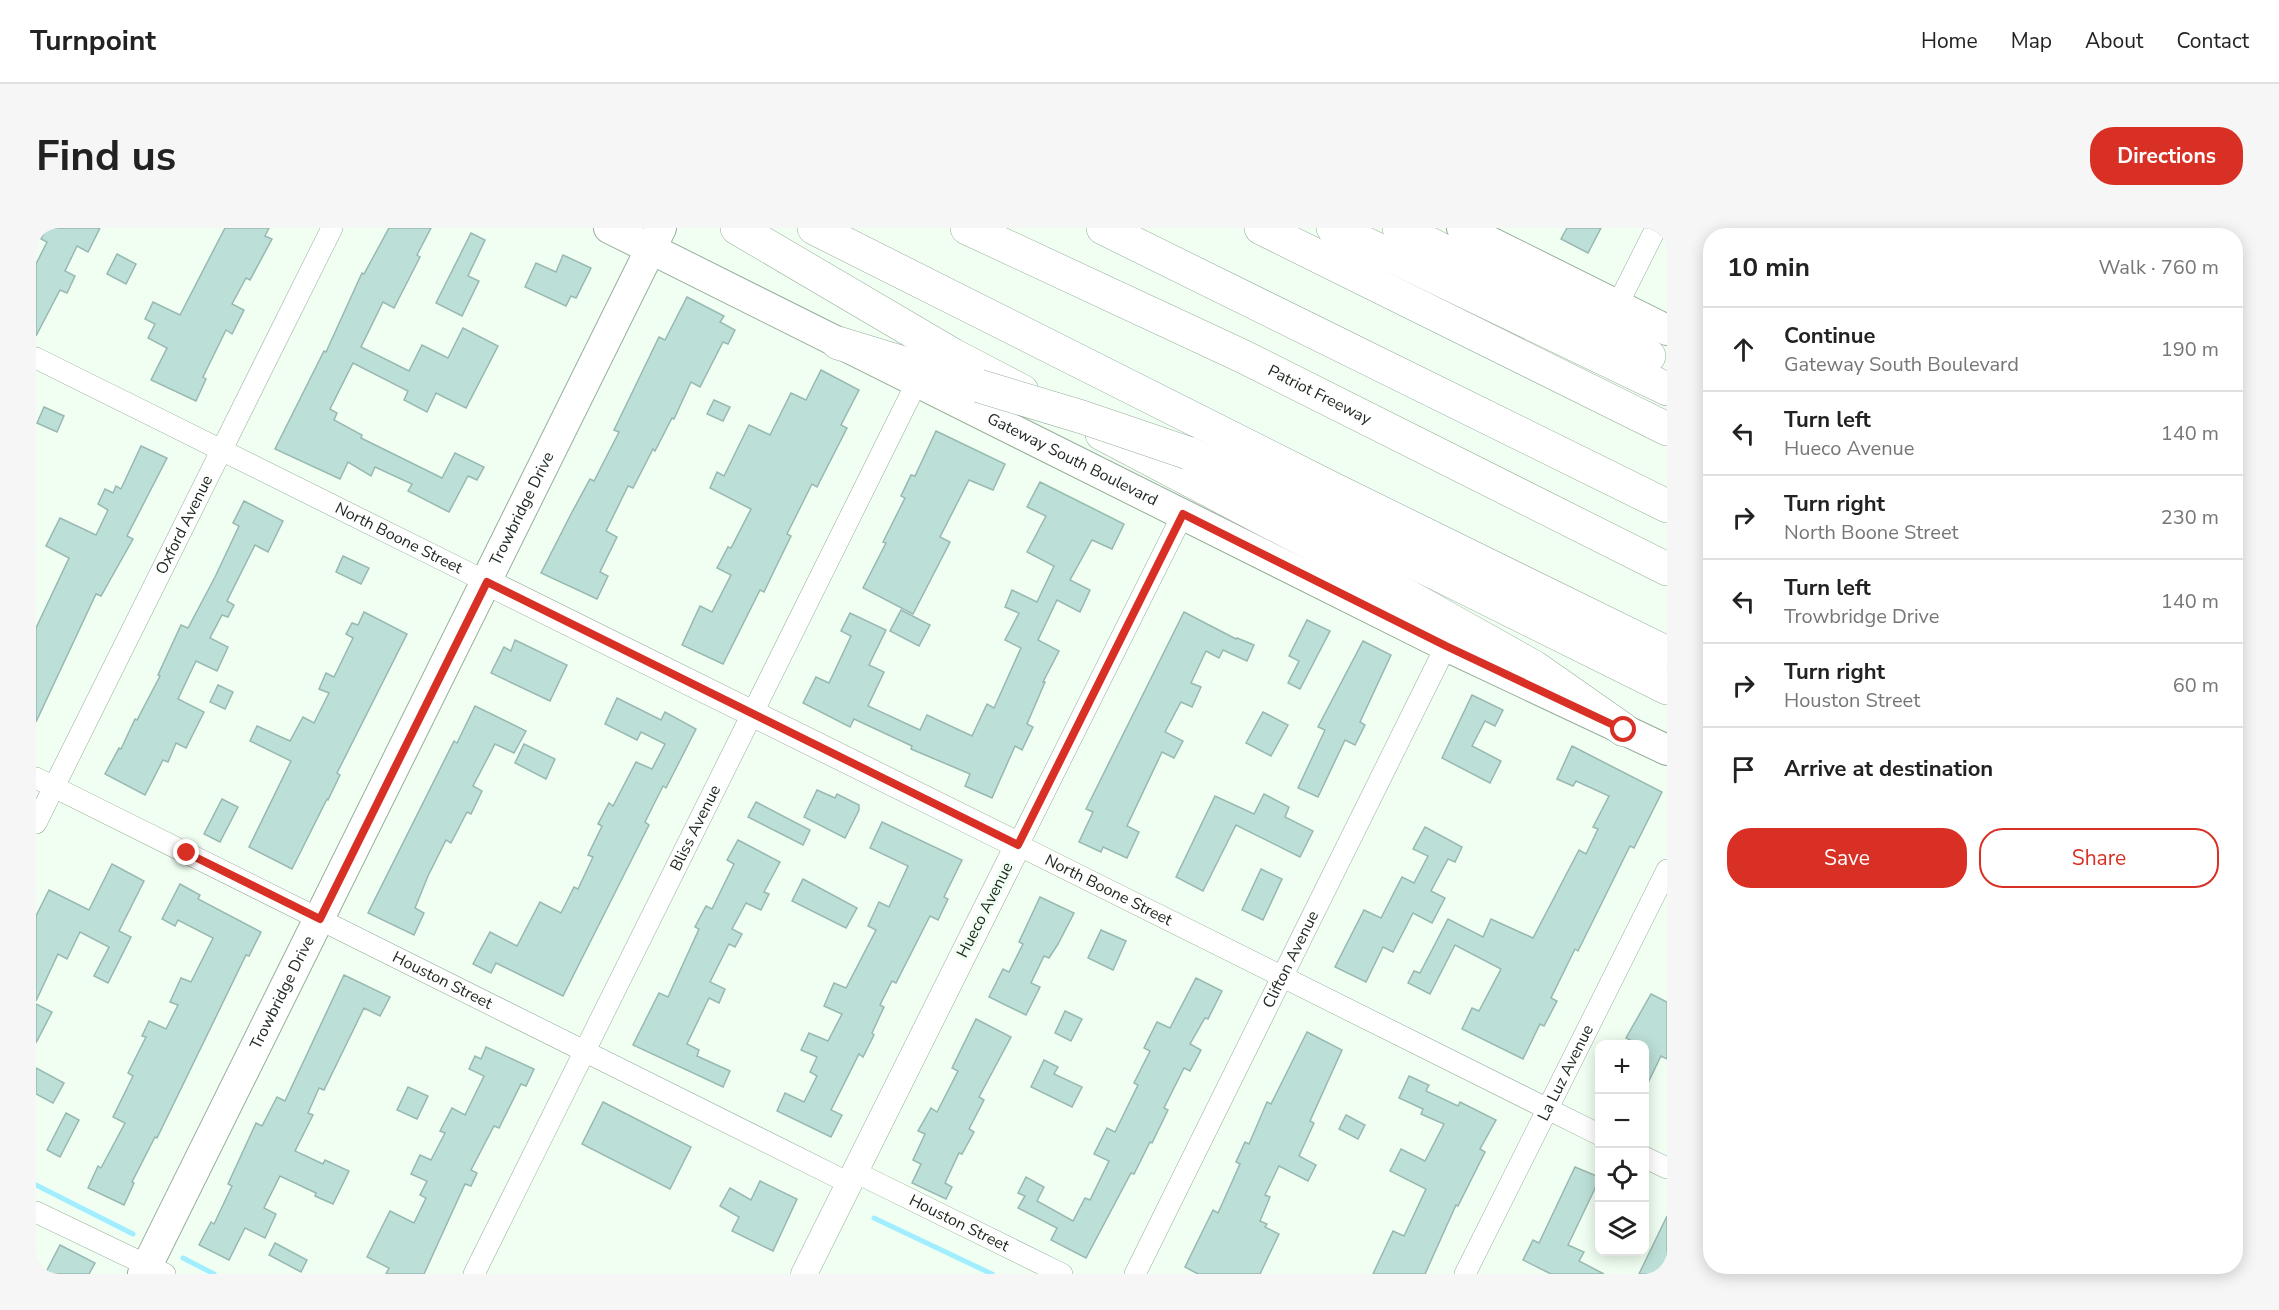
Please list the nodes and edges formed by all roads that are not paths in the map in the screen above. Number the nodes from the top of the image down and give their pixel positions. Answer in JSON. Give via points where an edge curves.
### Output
{"nodes":[{"id":1,"x":332,"y":228,"type":"edge"},
{"id":2,"x":609,"y":228,"type":"edge"},
{"id":3,"x":737,"y":228,"type":"edge"},
{"id":4,"x":814,"y":228,"type":"edge"},
{"id":5,"x":967,"y":228,"type":"edge"},
{"id":6,"x":1103,"y":228,"type":"edge"},
{"id":7,"x":1261,"y":228,"type":"edge"},
{"id":8,"x":1333,"y":228,"type":"edge"},
{"id":9,"x":1399,"y":228,"type":"edge"},
{"id":10,"x":1462,"y":228,"type":"edge"},
{"id":11,"x":1656,"y":228,"type":"edge"},
{"id":12,"x":656,"y":239,"type":"edge"},
{"id":13,"x":1617,"y":306,"type":"junction"},
{"id":14,"x":1667,"y":330,"type":"edge"},
{"id":15,"x":838,"y":343,"type":"junction"},
{"id":16,"x":36,"y":358,"type":"edge"},
{"id":17,"x":1662,"y":379,"type":"edge"},
{"id":18,"x":917,"y":382,"type":"junction"},
{"id":19,"x":1667,"y":429,"type":"edge"},
{"id":20,"x":221,"y":451,"type":"junction"},
{"id":21,"x":1667,"y":506,"type":"edge"},
{"id":22,"x":1183,"y":514,"type":"junction"},
{"id":23,"x":1667,"y":569,"type":"edge"},
{"id":24,"x":487,"y":582,"type":"junction"},
{"id":25,"x":1446,"y":646,"type":"junction"},
{"id":26,"x":1667,"y":653,"type":"edge"},
{"id":27,"x":1667,"y":687,"type":"edge"},
{"id":28,"x":752,"y":714,"type":"junction"},
{"id":29,"x":1624,"y":730,"type":"junction"},
{"id":30,"x":1667,"y":750,"type":"edge"},
{"id":31,"x":45,"y":782,"type":"edge"},
{"id":32,"x":36,"y":823,"type":"edge"},
{"id":33,"x":1018,"y":845,"type":"junction"},
{"id":34,"x":1667,"y":870,"type":"edge"},
{"id":35,"x":320,"y":919,"type":"junction"},
{"id":36,"x":1283,"y":978,"type":"junction"},
{"id":37,"x":585,"y":1051,"type":"junction"},
{"id":38,"x":1547,"y":1109,"type":"junction"},
{"id":39,"x":1595,"y":1133,"type":"edge"},
{"id":40,"x":1649,"y":1159,"type":"edge"},
{"id":41,"x":1667,"y":1168,"type":"edge"},
{"id":42,"x":852,"y":1178,"type":"junction"},
{"id":43,"x":36,"y":1212,"type":"edge"},
{"id":44,"x":152,"y":1271,"type":"edge"},
{"id":45,"x":474,"y":1274,"type":"edge"},
{"id":46,"x":804,"y":1274,"type":"edge"},
{"id":47,"x":1062,"y":1274,"type":"edge"},
{"id":48,"x":1136,"y":1274,"type":"edge"},
{"id":49,"x":1464,"y":1274,"type":"edge"}],
"edges":[{"from":1,"to":20,"type":"street","name":"Oxford Avenue"},
{"from":2,"to":12,"type":"main road","name":"Gateway South Boulevard"},
{"from":3,"to":29,"type":"highway","via":[[953,355],[1361,570],[1534,667]]},
{"from":4,"to":26,"type":"highway"},
{"from":5,"to":23,"type":"highway","name":"Patriot Freeway","via":[[1242,356]]},
{"from":6,"to":21,"type":"highway"},
{"from":7,"to":19,"type":"highway"},
{"from":8,"to":17,"type":"highway"},
{"from":9,"to":17,"type":"highway"},
{"from":10,"to":13,"type":"main road"},
{"from":11,"to":13,"type":"street"},
{"from":12,"to":15,"type":"main road","name":"Gateway South Boulevard"},
{"from":12,"to":24,"type":"main road","name":"Trowbridge Drive"},
{"from":13,"to":14,"type":"main road"},
{"from":15,"to":18,"type":"main road","name":"Gateway South Boulevard"},
{"from":15,"to":27,"type":"highway","bridge":true,"via":[[1188,453]]},
{"from":16,"to":20,"type":"street","name":"North Boone Street"},
{"from":18,"to":22,"type":"main road","name":"Gateway South Boulevard"},
{"from":18,"to":28,"type":"street","name":"Bliss Avenue"},
{"from":20,"to":24,"type":"street","name":"North Boone Street"},
{"from":20,"to":31,"type":"street","name":"Oxford Avenue"},
{"from":22,"to":25,"type":"main road","name":"Gateway South Boulevard"},
{"from":22,"to":33,"type":"street","name":"Hueco Avenue"},
{"from":24,"to":28,"type":"street","name":"North Boone Street"},
{"from":24,"to":35,"type":"main road","name":"Trowbridge Drive"},
{"from":25,"to":29,"type":"main road","name":"Gateway South Boulevard"},
{"from":25,"to":36,"type":"street","name":"Clifton Avenue"},
{"from":28,"to":33,"type":"street","name":"North Boone Street"},
{"from":28,"to":37,"type":"street","name":"Bliss Avenue"},
{"from":29,"to":30,"type":"main road","name":"Gateway South Boulevard"},
{"from":31,"to":32,"type":"street","name":"Oxford Avenue"},
{"from":31,"to":35,"type":"street","name":"Houston Street"},
{"from":33,"to":36,"type":"street","name":"North Boone Street"},
{"from":33,"to":42,"type":"street","name":"Hueco Avenue"},
{"from":34,"to":38,"type":"street","name":"La Luz Avenue"},
{"from":35,"to":37,"type":"street","name":"Houston Street"},
{"from":35,"to":44,"type":"main road","name":"Trowbridge Drive"},
{"from":36,"to":38,"type":"street","name":"North Boone Street"},
{"from":36,"to":48,"type":"street","name":"Clifton Avenue"},
{"from":37,"to":42,"type":"street","name":"Houston Street"},
{"from":37,"to":45,"type":"street","name":"Bliss Avenue"},
{"from":38,"to":39,"type":"street","name":"North Boone Street"},
{"from":38,"to":49,"type":"street","name":"La Luz Avenue"},
{"from":40,"to":41,"type":"street"},
{"from":42,"to":46,"type":"street","name":"Hueco Avenue"},
{"from":42,"to":47,"type":"street","name":"Houston Street"},
{"from":43,"to":44,"type":"street"}]}
